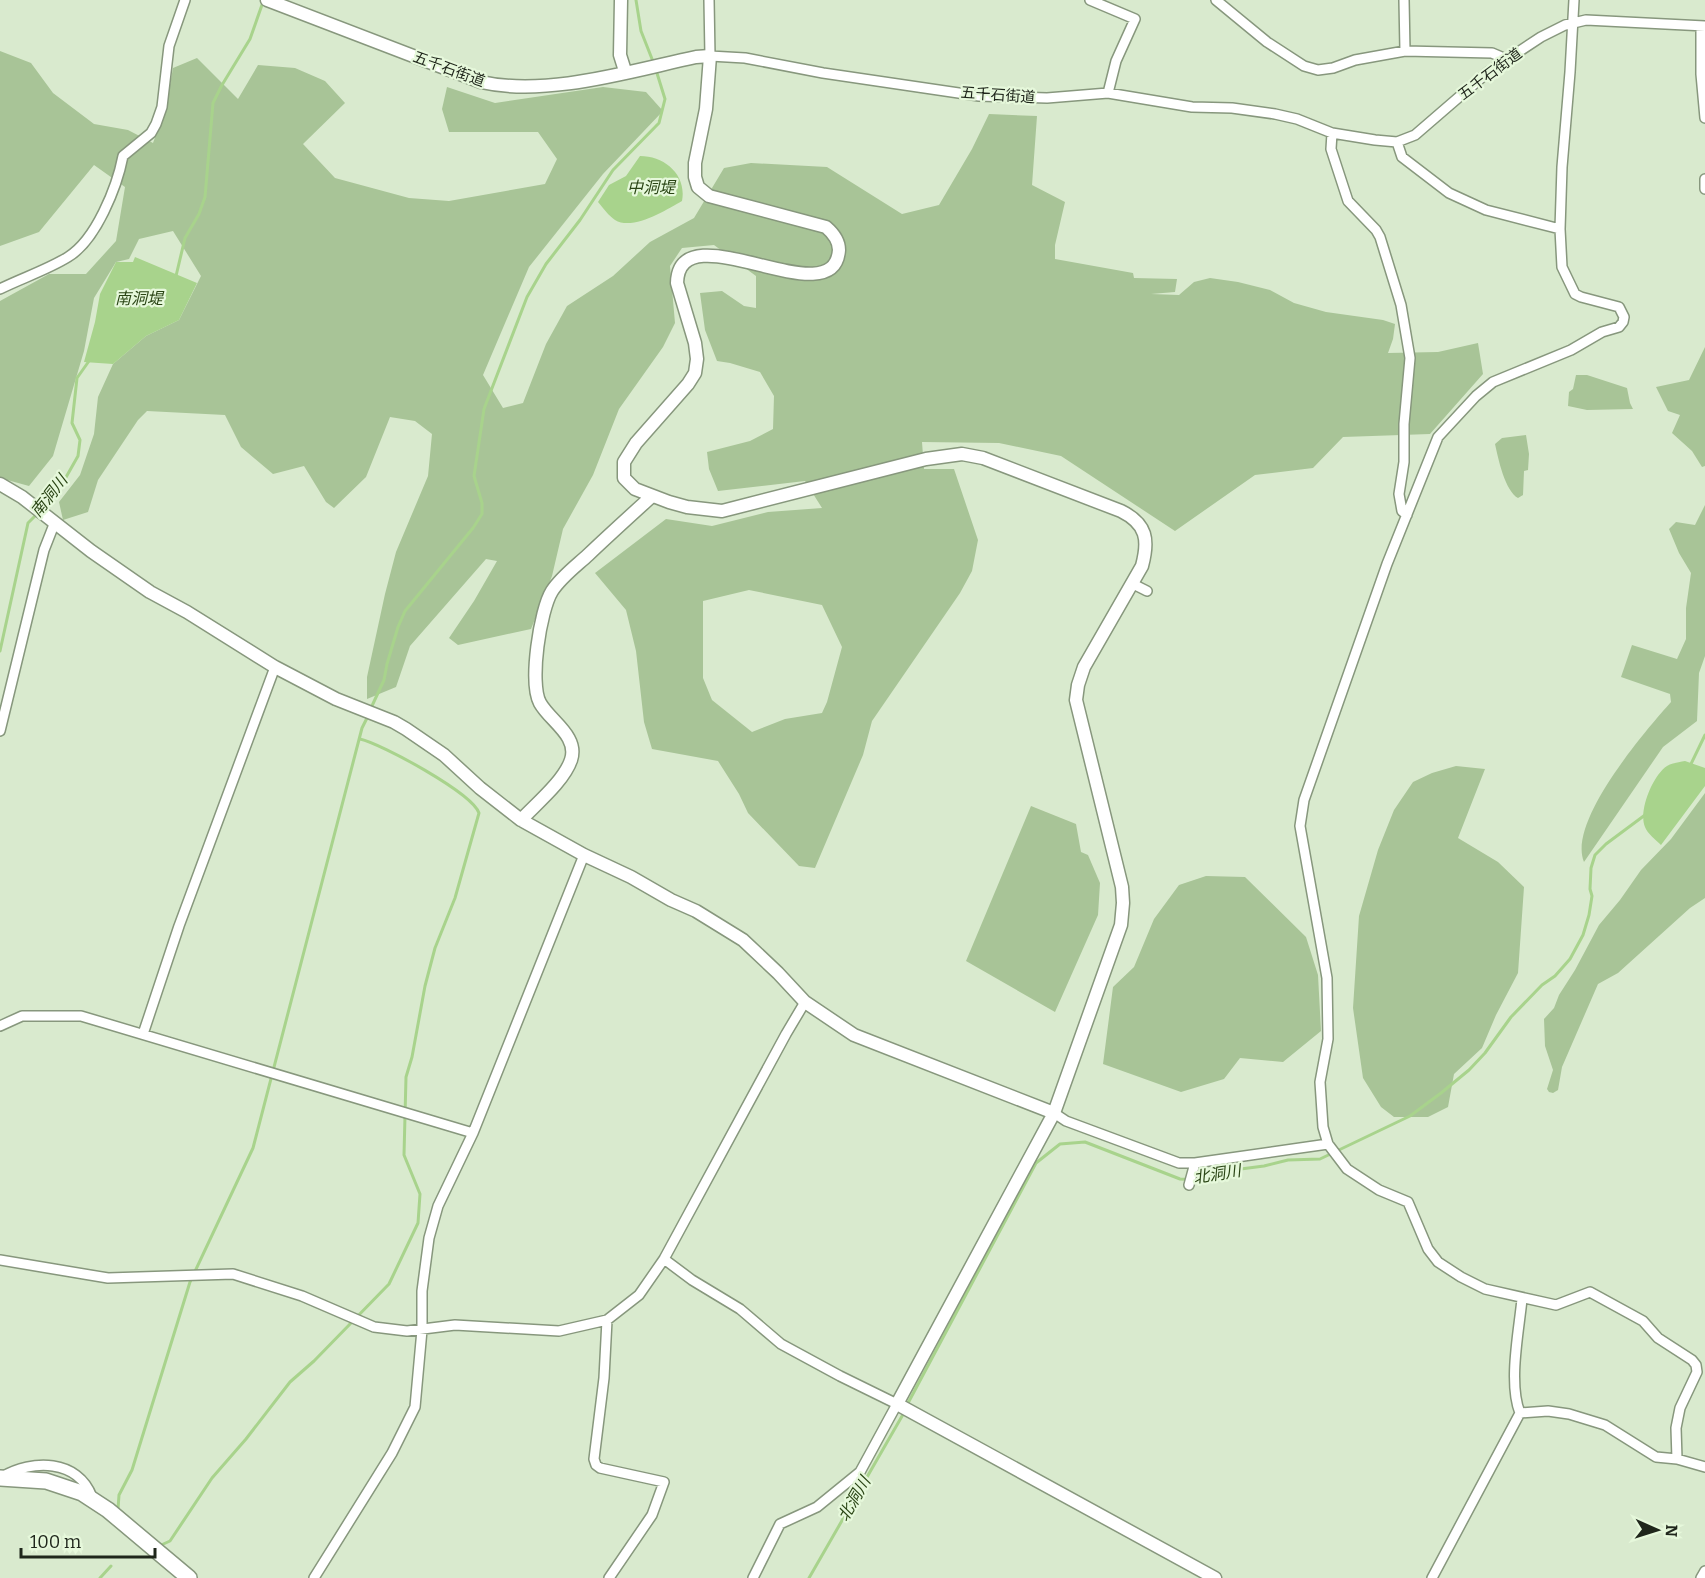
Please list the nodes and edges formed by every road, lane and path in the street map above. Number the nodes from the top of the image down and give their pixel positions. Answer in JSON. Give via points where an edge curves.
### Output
{"nodes":[{"id":1,"x":185,"y":0,"type":"edge"},
{"id":2,"x":621,"y":0,"type":"edge"},
{"id":3,"x":709,"y":0,"type":"edge"},
{"id":4,"x":1090,"y":0,"type":"edge"},
{"id":5,"x":1216,"y":0,"type":"edge"},
{"id":6,"x":1404,"y":0,"type":"edge"},
{"id":7,"x":1574,"y":0,"type":"edge"},
{"id":8,"x":268,"y":1,"type":"edge"},
{"id":9,"x":1573,"y":23,"type":"junction"},
{"id":10,"x":1703,"y":26,"type":"edge"},
{"id":11,"x":1405,"y":51,"type":"junction"},
{"id":12,"x":710,"y":56,"type":"junction"},
{"id":13,"x":1506,"y":59,"type":"junction"},
{"id":14,"x":625,"y":71,"type":"junction"},
{"id":15,"x":1108,"y":93,"type":"junction"},
{"id":16,"x":1705,"y":118,"type":"edge"},
{"id":17,"x":1332,"y":133,"type":"junction"},
{"id":18,"x":1397,"y":142,"type":"junction"},
{"id":19,"x":1705,"y":179,"type":"edge"},
{"id":20,"x":1705,"y":189,"type":"edge"},
{"id":21,"x":1560,"y":229,"type":"junction"},
{"id":22,"x":0,"y":289,"type":"edge"},
{"id":23,"x":0,"y":483,"type":"edge"},
{"id":24,"x":651,"y":496,"type":"junction"},
{"id":25,"x":1407,"y":515,"type":"junction"},
{"id":26,"x":55,"y":522,"type":"junction"},
{"id":27,"x":1133,"y":584,"type":"junction"},
{"id":28,"x":1147,"y":591,"type":"dead end"},
{"id":29,"x":275,"y":667,"type":"junction"},
{"id":30,"x":0,"y":731,"type":"edge"},
{"id":31,"x":521,"y":820,"type":"junction"},
{"id":32,"x":584,"y":855,"type":"junction"},
{"id":33,"x":805,"y":1002,"type":"junction"},
{"id":34,"x":0,"y":1026,"type":"edge"},
{"id":35,"x":143,"y":1034,"type":"junction"},
{"id":36,"x":1054,"y":1113,"type":"junction"},
{"id":37,"x":473,"y":1133,"type":"junction"},
{"id":38,"x":1328,"y":1144,"type":"junction"},
{"id":39,"x":1195,"y":1163,"type":"junction"},
{"id":40,"x":1189,"y":1185,"type":"dead end"},
{"id":41,"x":664,"y":1259,"type":"junction"},
{"id":42,"x":0,"y":1260,"type":"edge"},
{"id":43,"x":1522,"y":1299,"type":"junction"},
{"id":44,"x":607,"y":1320,"type":"junction"},
{"id":45,"x":422,"y":1330,"type":"junction"},
{"id":46,"x":897,"y":1404,"type":"junction"},
{"id":47,"x":1520,"y":1413,"type":"junction"},
{"id":48,"x":1677,"y":1459,"type":"junction"},
{"id":49,"x":1705,"y":1467,"type":"edge"},
{"id":50,"x":0,"y":1478,"type":"edge"},
{"id":51,"x":1705,"y":1571,"type":"edge"},
{"id":52,"x":189,"y":1578,"type":"edge"},
{"id":53,"x":314,"y":1578,"type":"edge"},
{"id":54,"x":609,"y":1578,"type":"edge"},
{"id":55,"x":753,"y":1578,"type":"edge"},
{"id":56,"x":1215,"y":1578,"type":"edge"},
{"id":57,"x":1432,"y":1578,"type":"edge"},
{"id":58,"x":1701,"y":1578,"type":"edge"}],
"edges":[{"from":1,"to":22,"type":"street","via":[[169,46],[162,107],[156,124],[152,133],[123,156],[110,200],[81,248]]},
{"from":2,"to":14,"type":"street","via":[[620,55]]},
{"from":3,"to":12,"type":"street"},
{"from":4,"to":15,"type":"street","via":[[1134,19],[1116,61]]},
{"from":5,"to":11,"type":"street","via":[[1267,42],[1304,66],[1318,70]]},
{"from":6,"to":11,"type":"street"},
{"from":7,"to":9,"type":"street"},
{"from":8,"to":14,"type":"street","name":"五千石街道","via":[[502,87],[537,87]]},
{"from":9,"to":10,"type":"street","name":"五千石街道","via":[[1586,20]]},
{"from":9,"to":13,"type":"street","name":"五千石街道"},
{"from":9,"to":21,"type":"street"},
{"from":10,"to":16,"type":"street","via":[[1701,74]]},
{"from":11,"to":13,"type":"street","via":[[1492,53]]},
{"from":12,"to":14,"type":"street","name":"五千石街道"},
{"from":12,"to":15,"type":"street","name":"五千石街道","via":[[746,58],[979,96],[1047,98]]},
{"from":12,"to":24,"type":"street","via":[[706,109],[695,163],[698,187],[709,196],[826,227],[839,248],[832,266],[817,273],[706,255],[688,258],[682,265],[677,282],[695,343],[695,373],[624,462],[624,478],[635,489]]},
{"from":13,"to":18,"type":"street","name":"五千石街道","via":[[1414,135]]},
{"from":15,"to":17,"type":"street","name":"五千石街道","via":[[1192,107],[1275,114]]},
{"from":17,"to":18,"type":"street","name":"五千石街道"},
{"from":17,"to":25,"type":"street","via":[[1331,149],[1348,201],[1380,237],[1401,305],[1410,358],[1399,494],[1402,511]]},
{"from":18,"to":21,"type":"street","via":[[1402,157],[1449,193],[1486,210]]},
{"from":19,"to":20,"type":"street"},
{"from":21,"to":25,"type":"street","via":[[1562,267],[1575,294],[1619,307],[1623,322],[1571,350],[1493,382],[1476,396],[1438,437]]},
{"from":23,"to":26,"type":"street"},
{"from":24,"to":27,"type":"street","via":[[687,507],[722,511],[962,454],[983,458],[1132,516],[1147,540],[1142,566]]},
{"from":24,"to":31,"type":"street","via":[[567,575],[552,591],[546,605],[538,641],[535,690],[540,704],[567,734],[571,760],[564,774]]},
{"from":25,"to":38,"type":"street","via":[[1304,800],[1300,826],[1326,978],[1328,1040],[1320,1082]]},
{"from":26,"to":29,"type":"street","via":[[150,592]]},
{"from":26,"to":30,"type":"street","via":[[44,550]]},
{"from":27,"to":28,"type":"street"},
{"from":27,"to":36,"type":"street","via":[[1084,667],[1078,685],[1076,700],[1124,903],[1121,926]]},
{"from":29,"to":31,"type":"street","via":[[406,729],[444,755]]},
{"from":29,"to":35,"type":"street"},
{"from":31,"to":32,"type":"street"},
{"from":32,"to":33,"type":"street","via":[[696,911],[743,940]]},
{"from":32,"to":37,"type":"street"},
{"from":33,"to":36,"type":"street","via":[[854,1035]]},
{"from":33,"to":41,"type":"street"},
{"from":34,"to":35,"type":"street","via":[[22,1016],[81,1016]]},
{"from":35,"to":37,"type":"street"},
{"from":36,"to":39,"type":"street","via":[[1131,1147],[1179,1163]]},
{"from":36,"to":46,"type":"street"},
{"from":37,"to":45,"type":"street","via":[[438,1206],[429,1238]]},
{"from":38,"to":39,"type":"street"},
{"from":38,"to":43,"type":"street","via":[[1347,1169],[1379,1190],[1408,1202],[1428,1249],[1438,1262],[1485,1289]]},
{"from":39,"to":40,"type":"street"},
{"from":41,"to":44,"type":"street","via":[[639,1295]]},
{"from":41,"to":46,"type":"street","via":[[740,1308],[782,1344]]},
{"from":42,"to":45,"type":"street","via":[[108,1278],[233,1274],[302,1296],[374,1327]]},
{"from":43,"to":47,"type":"street","via":[[1515,1378]]},
{"from":43,"to":48,"type":"street","via":[[1556,1305],[1590,1292],[1642,1321],[1658,1338],[1692,1360],[1697,1372],[1680,1408]]},
{"from":44,"to":45,"type":"street","via":[[559,1331],[455,1325]]},
{"from":44,"to":54,"type":"street","via":[[596,1465],[664,1482],[652,1515]]},
{"from":45,"to":53,"type":"street","via":[[412,1417]]},
{"from":46,"to":55,"type":"street","via":[[860,1472],[816,1507],[780,1524]]},
{"from":46,"to":56,"type":"street"},
{"from":47,"to":48,"type":"street","via":[[1569,1414],[1605,1425],[1656,1457]]},
{"from":47,"to":57,"type":"street"},
{"from":48,"to":49,"type":"street"},
{"from":50,"to":52,"type":"main road","via":[[46,1481],[93,1499]]},
{"from":51,"to":58,"type":"street"}]}
